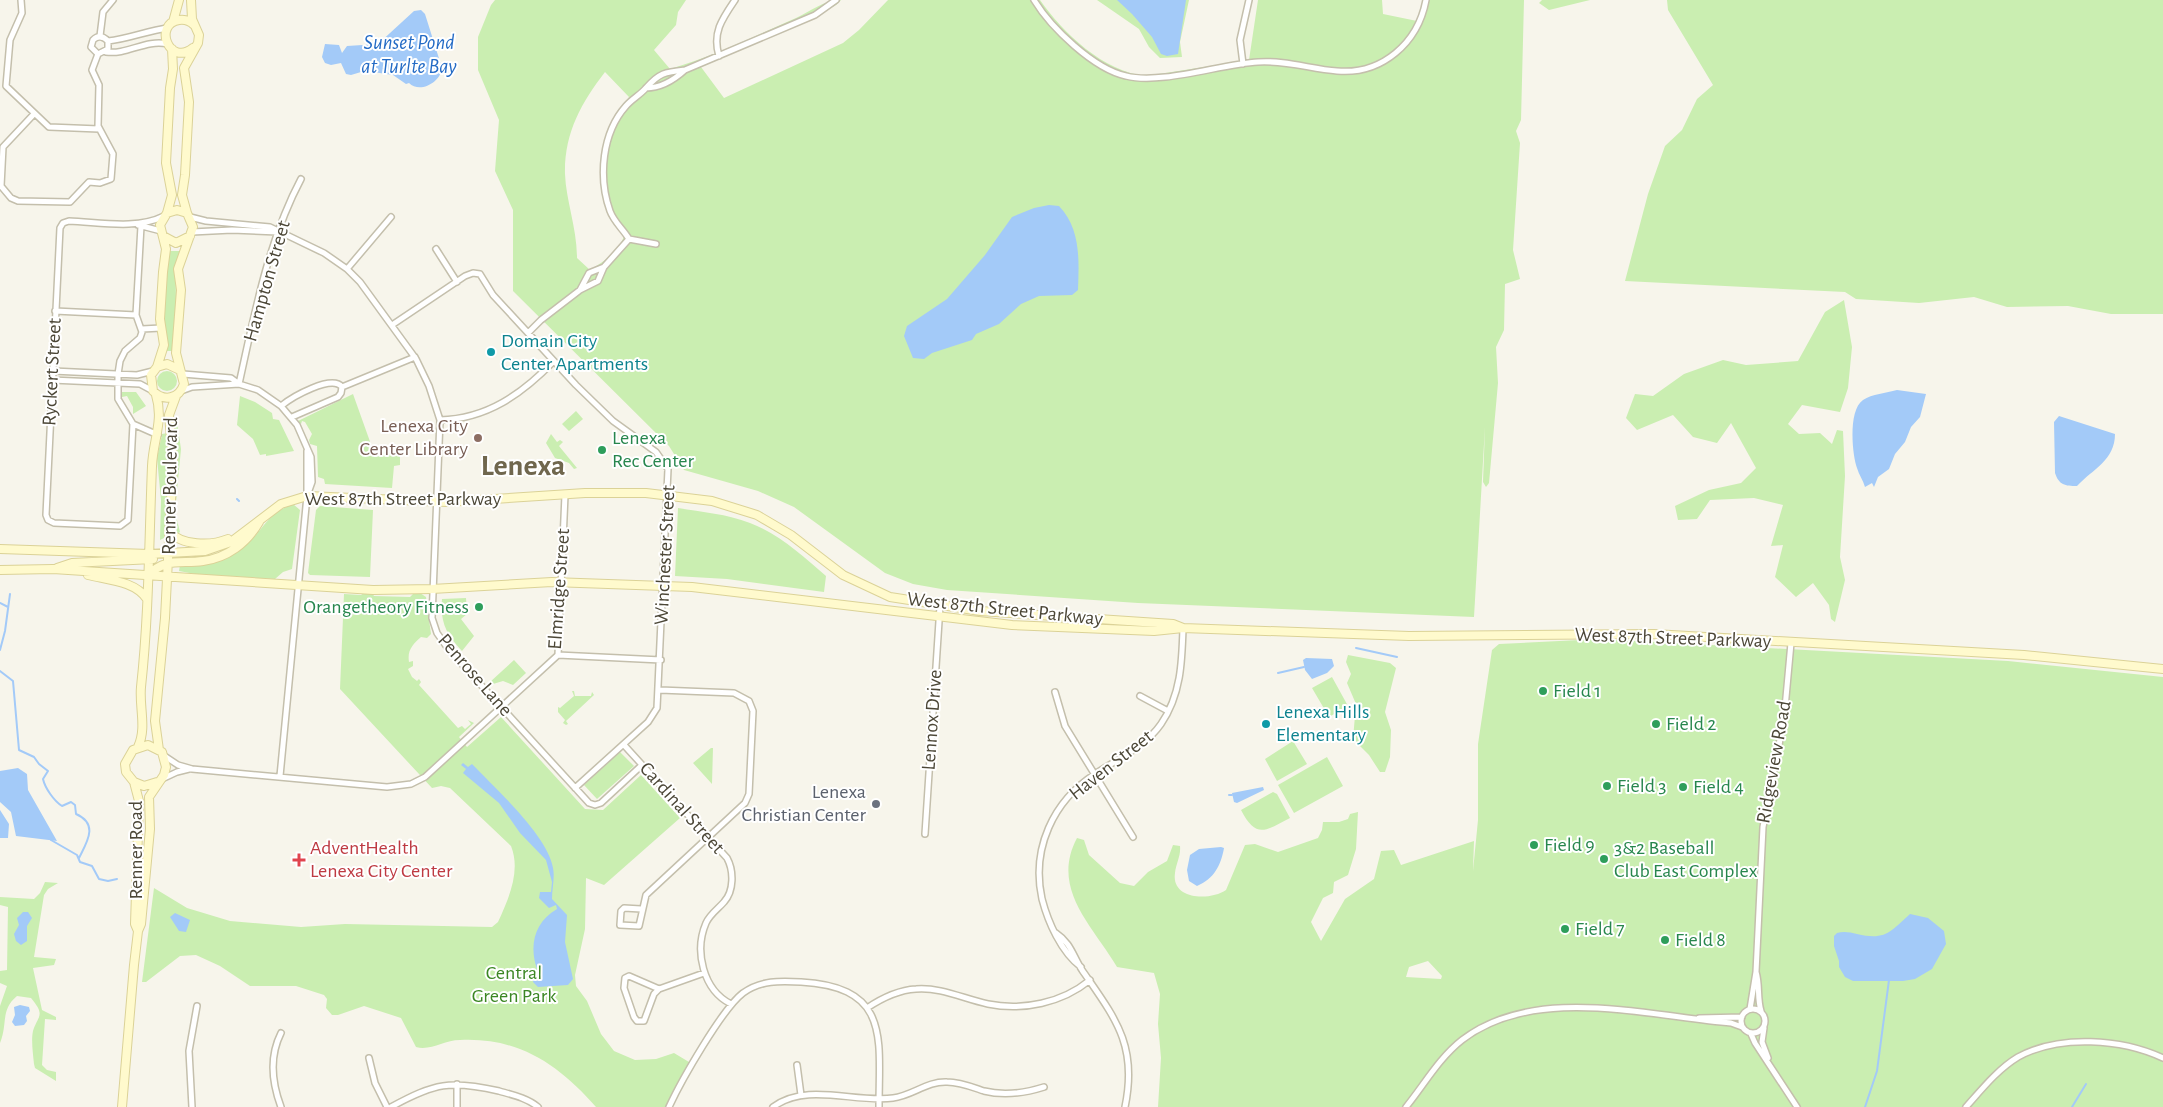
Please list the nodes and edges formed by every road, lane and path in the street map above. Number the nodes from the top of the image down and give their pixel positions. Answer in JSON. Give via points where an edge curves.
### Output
{"nodes":[{"id":1,"x":21,"y":0,"type":"edge"},
{"id":2,"x":113,"y":0,"type":"edge"},
{"id":3,"x":179,"y":0,"type":"edge"},
{"id":4,"x":191,"y":0,"type":"edge"},
{"id":5,"x":735,"y":0,"type":"edge"},
{"id":6,"x":836,"y":0,"type":"edge"},
{"id":7,"x":1034,"y":0,"type":"edge"},
{"id":8,"x":1249,"y":0,"type":"edge"},
{"id":9,"x":1426,"y":0,"type":"edge"},
{"id":10,"x":170,"y":25,"type":"junction"},
{"id":11,"x":196,"y":26,"type":"junction"},
{"id":12,"x":100,"y":36,"type":"junction"},
{"id":13,"x":108,"y":41,"type":"junction"},
{"id":14,"x":170,"y":47,"type":"junction"},
{"id":15,"x":195,"y":47,"type":"junction"},
{"id":16,"x":106,"y":52,"type":"junction"},
{"id":17,"x":98,"y":54,"type":"junction"},
{"id":18,"x":719,"y":56,"type":"junction"},
{"id":19,"x":1243,"y":64,"type":"junction"},
{"id":20,"x":685,"y":70,"type":"junction"},
{"id":21,"x":646,"y":88,"type":"junction"},
{"id":22,"x":34,"y":114,"type":"junction"},
{"id":23,"x":99,"y":130,"type":"junction"},
{"id":24,"x":301,"y":179,"type":"dead end"},
{"id":25,"x":165,"y":214,"type":"junction"},
{"id":26,"x":188,"y":215,"type":"junction"},
{"id":27,"x":391,"y":217,"type":"dead end"},
{"id":28,"x":130,"y":224,"type":"junction"},
{"id":29,"x":141,"y":226,"type":"junction"},
{"id":30,"x":279,"y":232,"type":"junction"},
{"id":31,"x":162,"y":233,"type":"junction"},
{"id":32,"x":191,"y":234,"type":"junction"},
{"id":33,"x":629,"y":239,"type":"junction"},
{"id":34,"x":656,"y":244,"type":"dead end"},
{"id":35,"x":436,"y":249,"type":"dead end"},
{"id":36,"x":604,"y":267,"type":"junction"},
{"id":37,"x":347,"y":269,"type":"junction"},
{"id":38,"x":458,"y":282,"type":"junction"},
{"id":39,"x":580,"y":290,"type":"junction"},
{"id":40,"x":55,"y":311,"type":"junction"},
{"id":41,"x":136,"y":315,"type":"junction"},
{"id":42,"x":392,"y":325,"type":"junction"},
{"id":43,"x":161,"y":328,"type":"junction"},
{"id":44,"x":142,"y":330,"type":"junction"},
{"id":45,"x":528,"y":333,"type":"junction"},
{"id":46,"x":415,"y":357,"type":"junction"},
{"id":47,"x":554,"y":361,"type":"junction"},
{"id":48,"x":155,"y":369,"type":"junction"},
{"id":49,"x":53,"y":370,"type":"junction"},
{"id":50,"x":182,"y":372,"type":"junction"},
{"id":51,"x":118,"y":374,"type":"junction"},
{"id":52,"x":52,"y":380,"type":"junction"},
{"id":53,"x":118,"y":383,"type":"junction"},
{"id":54,"x":239,"y":384,"type":"junction"},
{"id":55,"x":342,"y":386,"type":"junction"},
{"id":56,"x":155,"y":393,"type":"junction"},
{"id":57,"x":179,"y":393,"type":"junction"},
{"id":58,"x":281,"y":406,"type":"junction"},
{"id":59,"x":292,"y":417,"type":"junction"},
{"id":60,"x":440,"y":420,"type":"junction"},
{"id":61,"x":133,"y":424,"type":"junction"},
{"id":62,"x":158,"y":435,"type":"junction"},
{"id":63,"x":565,"y":495,"type":"junction"},
{"id":64,"x":307,"y":496,"type":"junction"},
{"id":65,"x":668,"y":496,"type":"junction"},
{"id":66,"x":438,"y":502,"type":"junction"},
{"id":67,"x":261,"y":517,"type":"junction"},
{"id":68,"x":169,"y":531,"type":"junction"},
{"id":69,"x":0,"y":549,"type":"edge"},
{"id":70,"x":168,"y":554,"type":"junction"},
{"id":71,"x":149,"y":557,"type":"junction"},
{"id":72,"x":168,"y":563,"type":"junction"},
{"id":73,"x":53,"y":569,"type":"junction"},
{"id":74,"x":0,"y":570,"type":"edge"},
{"id":75,"x":66,"y":570,"type":"junction"},
{"id":76,"x":148,"y":576,"type":"junction"},
{"id":77,"x":168,"y":578,"type":"junction"},
{"id":78,"x":561,"y":582,"type":"junction"},
{"id":79,"x":297,"y":586,"type":"junction"},
{"id":80,"x":663,"y":586,"type":"junction"},
{"id":81,"x":432,"y":589,"type":"junction"},
{"id":82,"x":147,"y":600,"type":"junction"},
{"id":83,"x":940,"y":606,"type":"junction"},
{"id":84,"x":940,"y":616,"type":"junction"},
{"id":85,"x":1183,"y":628,"type":"junction"},
{"id":86,"x":1791,"y":643,"type":"junction"},
{"id":87,"x":558,"y":655,"type":"junction"},
{"id":88,"x":661,"y":660,"type":"junction"},
{"id":89,"x":2162,"y":667,"type":"edge"},
{"id":90,"x":660,"y":690,"type":"junction"},
{"id":91,"x":1055,"y":692,"type":"dead end"},
{"id":92,"x":1140,"y":696,"type":"dead end"},
{"id":93,"x":502,"y":707,"type":"junction"},
{"id":94,"x":1168,"y":711,"type":"junction"},
{"id":95,"x":624,"y":745,"type":"junction"},
{"id":96,"x":138,"y":747,"type":"junction"},
{"id":97,"x":161,"y":753,"type":"junction"},
{"id":98,"x":642,"y":765,"type":"junction"},
{"id":99,"x":192,"y":769,"type":"junction"},
{"id":100,"x":1096,"y":773,"type":"junction"},
{"id":101,"x":280,"y":776,"type":"junction"},
{"id":102,"x":159,"y":781,"type":"junction"},
{"id":103,"x":134,"y":782,"type":"junction"},
{"id":104,"x":575,"y":788,"type":"junction"},
{"id":105,"x":925,"y":834,"type":"dead end"},
{"id":106,"x":1133,"y":837,"type":"dead end"},
{"id":107,"x":708,"y":838,"type":"junction"},
{"id":108,"x":641,"y":909,"type":"junction"},
{"id":109,"x":138,"y":931,"type":"junction"},
{"id":110,"x":1756,"y":972,"type":"junction"},
{"id":111,"x":704,"y":974,"type":"junction"},
{"id":112,"x":1090,"y":980,"type":"junction"},
{"id":113,"x":659,"y":989,"type":"junction"},
{"id":114,"x":731,"y":1004,"type":"junction"},
{"id":115,"x":197,"y":1006,"type":"dead end"},
{"id":116,"x":867,"y":1008,"type":"junction"},
{"id":117,"x":1750,"y":1009,"type":"junction"},
{"id":118,"x":1761,"y":1011,"type":"junction"},
{"id":119,"x":1742,"y":1016,"type":"junction"},
{"id":120,"x":1696,"y":1019,"type":"junction"},
{"id":121,"x":1742,"y":1027,"type":"junction"},
{"id":122,"x":1764,"y":1028,"type":"junction"},
{"id":123,"x":281,"y":1033,"type":"dead end"},
{"id":124,"x":1751,"y":1034,"type":"junction"},
{"id":125,"x":369,"y":1058,"type":"dead end"},
{"id":126,"x":2163,"y":1058,"type":"edge"},
{"id":127,"x":797,"y":1065,"type":"dead end"},
{"id":128,"x":1772,"y":1068,"type":"junction"},
{"id":129,"x":457,"y":1084,"type":"junction"},
{"id":130,"x":1044,"y":1087,"type":"dead end"},
{"id":131,"x":801,"y":1095,"type":"junction"},
{"id":132,"x":879,"y":1099,"type":"junction"},
{"id":133,"x":122,"y":1107,"type":"edge"},
{"id":134,"x":192,"y":1107,"type":"edge"},
{"id":135,"x":281,"y":1107,"type":"edge"},
{"id":136,"x":387,"y":1107,"type":"edge"},
{"id":137,"x":391,"y":1107,"type":"edge"},
{"id":138,"x":457,"y":1107,"type":"edge"},
{"id":139,"x":538,"y":1107,"type":"edge"},
{"id":140,"x":669,"y":1107,"type":"edge"},
{"id":141,"x":774,"y":1107,"type":"edge"},
{"id":142,"x":879,"y":1107,"type":"edge"},
{"id":143,"x":1125,"y":1107,"type":"edge"},
{"id":144,"x":1406,"y":1107,"type":"edge"},
{"id":145,"x":1797,"y":1107,"type":"edge"},
{"id":146,"x":1966,"y":1107,"type":"edge"}],
"edges":[{"from":1,"to":22,"type":"street","via":[[22,13],[10,40],[6,86]]},
{"from":2,"to":12,"type":"street","via":[[103,12]]},
{"from":3,"to":10,"type":"main road"},
{"from":4,"to":11,"type":"main road"},
{"from":5,"to":18,"type":"street","via":[[716,34]]},
{"from":6,"to":18,"type":"street","via":[[815,15]]},
{"from":7,"to":19,"type":"street","via":[[1045,17],[1095,62],[1127,77],[1147,79]]},
{"from":8,"to":19,"type":"street","via":[[1240,34]]},
{"from":9,"to":19,"type":"street","via":[[1421,20],[1407,42],[1394,55],[1373,67],[1344,71],[1283,62]]},
{"from":10,"to":11,"type":"main road","via":[[187,20]]},
{"from":10,"to":13,"type":"street"},
{"from":10,"to":14,"type":"main road","via":[[166,36]]},
{"from":11,"to":15,"type":"main road","via":[[199,35]]},
{"from":12,"to":13,"type":"street"},
{"from":12,"to":17,"type":"street","via":[[91,44]]},
{"from":13,"to":16,"type":"street"},
{"from":14,"to":15,"type":"main road","via":[[184,53]]},
{"from":14,"to":16,"type":"street","via":[[146,43],[124,52]]},
{"from":14,"to":25,"type":"main road","via":[[173,69],[166,163],[172,195]]},
{"from":15,"to":26,"type":"main road","via":[[184,68],[188,102],[182,194]]},
{"from":16,"to":17,"type":"street"},
{"from":17,"to":23,"type":"street","via":[[92,70],[99,85]]},
{"from":18,"to":20,"type":"street"},
{"from":20,"to":21,"type":"street","via":[[672,81]]},
{"from":20,"to":21,"type":"street","via":[[656,77]]},
{"from":21,"to":33,"type":"street","via":[[617,119],[606,143],[604,157],[610,210]]},
{"from":22,"to":23,"type":"street","via":[[49,127]]},
{"from":22,"to":23,"type":"street","via":[[3,147],[1,186],[18,200],[70,202],[89,182],[111,179],[113,154]]},
{"from":24,"to":30,"type":"street","name":"Hampton Street"},
{"from":25,"to":26,"type":"main road","via":[[177,210]]},
{"from":25,"to":28,"type":"street","via":[[148,222]]},
{"from":25,"to":31,"type":"main road"},
{"from":26,"to":30,"type":"street","name":"Penrose Lane","via":[[206,221],[257,224]]},
{"from":26,"to":32,"type":"main road"},
{"from":27,"to":37,"type":"street"},
{"from":28,"to":29,"type":"street"},
{"from":28,"to":40,"type":"street","name":"Ryckert Street","via":[[69,221],[61,224]]},
{"from":29,"to":31,"type":"street"},
{"from":29,"to":41,"type":"street"},
{"from":30,"to":32,"type":"street","via":[[232,230]]},
{"from":30,"to":37,"type":"street","name":"Penrose Lane","via":[[313,246]]},
{"from":30,"to":54,"type":"street","name":"Hampton Street"},
{"from":31,"to":32,"type":"main road","via":[[176,242]]},
{"from":31,"to":43,"type":"main road","via":[[166,252]]},
{"from":32,"to":50,"type":"main road","via":[[178,269],[181,290],[176,351]]},
{"from":33,"to":34,"type":"street"},
{"from":33,"to":36,"type":"street"},
{"from":35,"to":38,"type":"street"},
{"from":36,"to":39,"type":"street","via":[[598,281]]},
{"from":36,"to":39,"type":"street","via":[[589,273]]},
{"from":37,"to":42,"type":"street","name":"Penrose Lane"},
{"from":38,"to":42,"type":"street"},
{"from":38,"to":45,"type":"street","name":"Winchester Street","via":[[473,273],[480,274],[493,295]]},
{"from":39,"to":45,"type":"street"},
{"from":40,"to":41,"type":"street"},
{"from":40,"to":49,"type":"street","name":"Ryckert Street"},
{"from":41,"to":44,"type":"street"},
{"from":42,"to":46,"type":"street","name":"Penrose Lane"},
{"from":43,"to":44,"type":"street"},
{"from":43,"to":48,"type":"main road","via":[[164,349]]},
{"from":44,"to":51,"type":"street","via":[[140,338],[129,346],[120,362]]},
{"from":45,"to":47,"type":"street","name":"Winchester Street"},
{"from":46,"to":55,"type":"street"},
{"from":46,"to":60,"type":"street","name":"Penrose Lane"},
{"from":47,"to":60,"type":"street","via":[[516,396],[493,409],[460,419]]},
{"from":47,"to":65,"type":"street","name":"Winchester Street","via":[[613,421],[647,444],[663,460],[668,469]]},
{"from":48,"to":50,"type":"main road","via":[[167,364]]},
{"from":48,"to":51,"type":"street","via":[[144,374]]},
{"from":48,"to":56,"type":"main road","via":[[150,381]]},
{"from":49,"to":51,"type":"street"},
{"from":49,"to":52,"type":"street","name":"Ryckert Street"},
{"from":50,"to":54,"type":"street","via":[[231,378]]},
{"from":50,"to":57,"type":"main road","via":[[184,384]]},
{"from":51,"to":53,"type":"street"},
{"from":52,"to":53,"type":"street"},
{"from":52,"to":61,"type":"street","name":"Ryckert Street","via":[[48,520],[54,523],[125,524],[128,520]]},
{"from":53,"to":56,"type":"street","via":[[140,384]]},
{"from":53,"to":61,"type":"street","via":[[118,399]]},
{"from":54,"to":57,"type":"street","via":[[192,387]]},
{"from":54,"to":58,"type":"street","via":[[258,390]]},
{"from":55,"to":58,"type":"street","via":[[331,381],[293,397]]},
{"from":55,"to":59,"type":"street","via":[[338,397]]},
{"from":56,"to":57,"type":"main road","via":[[166,398]]},
{"from":56,"to":62,"type":"main road","name":"Renner Boulevard","via":[[160,410]]},
{"from":57,"to":68,"type":"main road","name":"Renner Boulevard","via":[[169,415],[173,462]]},
{"from":58,"to":59,"type":"street"},
{"from":59,"to":64,"type":"street","via":[[307,452]]},
{"from":60,"to":66,"type":"street","name":"Penrose Lane"},
{"from":61,"to":62,"type":"street"},
{"from":62,"to":71,"type":"main road","name":"Renner Boulevard","via":[[152,463]]},
{"from":63,"to":65,"type":"main road","name":"West 87th Street Parkway","via":[[611,492]]},
{"from":63,"to":66,"type":"main road","name":"West 87th Street Parkway"},
{"from":63,"to":78,"type":"street","name":"Elmridge Street"},
{"from":64,"to":66,"type":"main road","name":"West 87th Street Parkway"},
{"from":64,"to":67,"type":"main road","name":"West 87th Street Parkway","via":[[286,502]]},
{"from":64,"to":79,"type":"street"},
{"from":65,"to":80,"type":"street","name":"Winchester Street"},
{"from":65,"to":83,"type":"main road","name":"West 87th Street Parkway","via":[[712,501],[757,514],[791,534],[843,575],[860,584],[890,597]]},
{"from":66,"to":81,"type":"street","name":"Penrose Lane"},
{"from":67,"to":68,"type":"main road","via":[[228,539],[212,543],[181,540]]},
{"from":67,"to":70,"type":"main road","name":"West 87th Street Parkway","via":[[219,548]]},
{"from":67,"to":72,"type":"main road","via":[[250,536],[228,553],[203,561]]},
{"from":68,"to":70,"type":"main road","name":"Renner Boulevard"},
{"from":69,"to":71,"type":"main road","name":"West 87th Street Parkway"},
{"from":70,"to":71,"type":"main road","name":"West 87th Street Parkway"},
{"from":70,"to":72,"type":"main road","name":"Renner Boulevard"},
{"from":71,"to":73,"type":"main road","via":[[72,564]]},
{"from":71,"to":76,"type":"main road","name":"Renner Boulevard"},
{"from":72,"to":76,"type":"main road","via":[[161,564]]},
{"from":72,"to":77,"type":"main road","name":"Renner Boulevard"},
{"from":73,"to":74,"type":"main road","name":"West 87th Street Parkway"},
{"from":73,"to":75,"type":"main road","name":"West 87th Street Parkway"},
{"from":75,"to":76,"type":"main road","name":"West 87th Street Parkway"},
{"from":75,"to":82,"type":"main road","via":[[133,586],[142,591]]},
{"from":76,"to":77,"type":"main road","name":"West 87th Street Parkway"},
{"from":76,"to":82,"type":"main road","name":"Renner Road"},
{"from":77,"to":79,"type":"main road","name":"West 87th Street Parkway"},
{"from":77,"to":97,"type":"main road","name":"Renner Road","via":[[155,721]]},
{"from":78,"to":80,"type":"main road","name":"West 87th Street Parkway"},
{"from":78,"to":81,"type":"main road","name":"West 87th Street Parkway"},
{"from":78,"to":87,"type":"street","name":"Elmridge Street"},
{"from":79,"to":81,"type":"main road","name":"West 87th Street Parkway"},
{"from":79,"to":101,"type":"street"},
{"from":80,"to":84,"type":"main road","name":"West 87th Street Parkway"},
{"from":80,"to":88,"type":"street","name":"Winchester Street"},
{"from":81,"to":93,"type":"street","name":"Penrose Lane","via":[[432,618],[437,633]]},
{"from":82,"to":96,"type":"main road","name":"Renner Road","via":[[140,701],[142,738]]},
{"from":83,"to":84,"type":"street","name":"Lennox Drive"},
{"from":83,"to":85,"type":"main road","name":"West 87th Street Parkway","via":[[1173,624]]},
{"from":84,"to":85,"type":"main road","name":"West 87th Street Parkway","via":[[1012,625],[1154,631]]},
{"from":84,"to":105,"type":"street","name":"Lennox Drive"},
{"from":85,"to":86,"type":"main road","name":"West 87th Street Parkway","via":[[1401,636],[1644,634]]},
{"from":85,"to":94,"type":"street","name":"Haven Street","via":[[1180,678]]},
{"from":86,"to":89,"type":"main road","name":"West 87th Street Parkway","via":[[2024,655]]},
{"from":86,"to":110,"type":"street","name":"Ridgeview Road","via":[[1784,719],[1763,828]]},
{"from":87,"to":88,"type":"street"},
{"from":87,"to":93,"type":"street","name":"Elmridge Street"},
{"from":88,"to":90,"type":"street","name":"Winchester Street"},
{"from":90,"to":95,"type":"street","name":"Winchester Street","via":[[654,715]]},
{"from":90,"to":107,"type":"street","via":[[734,693],[749,701],[753,711],[748,799]]},
{"from":91,"to":100,"type":"street","via":[[1065,726]]},
{"from":92,"to":94,"type":"street","name":"Haven Street"},
{"from":93,"to":101,"type":"street","name":"Elmridge Street","via":[[425,777],[411,784],[387,787]]},
{"from":93,"to":104,"type":"street","name":"Penrose Lane"},
{"from":94,"to":100,"type":"street","name":"Haven Street","via":[[1157,730],[1139,747]]},
{"from":95,"to":98,"type":"street","name":"Cardinal Street"},
{"from":95,"to":104,"type":"street","name":"Winchester Street"},
{"from":96,"to":97,"type":"main road","via":[[148,745]]},
{"from":96,"to":103,"type":"main road","name":"Renner Road","via":[[125,764],[126,772]]},
{"from":97,"to":99,"type":"street","via":[[178,765]]},
{"from":97,"to":102,"type":"main road","name":"Renner Road","via":[[166,767]]},
{"from":98,"to":104,"type":"street","name":"Penrose Lane","via":[[598,804],[589,803]]},
{"from":98,"to":107,"type":"street","name":"Cardinal Street"},
{"from":99,"to":101,"type":"street"},
{"from":99,"to":102,"type":"street"},
{"from":100,"to":106,"type":"street"},
{"from":100,"to":112,"type":"street","name":"Haven Street","via":[[1073,790],[1051,820],[1043,843],[1040,873],[1041,894],[1049,921],[1065,952]]},
{"from":102,"to":103,"type":"main road","via":[[151,786]]},
{"from":102,"to":109,"type":"main road","name":"Renner Road","via":[[149,797],[150,829]]},
{"from":103,"to":109,"type":"main road","name":"Renner Road","via":[[139,806],[135,924]]},
{"from":107,"to":108,"type":"street","via":[[650,891]]},
{"from":107,"to":111,"type":"street","name":"Cardinal Street","via":[[727,858],[732,872],[728,896],[711,916],[704,931]]},
{"from":108,"to":108,"type":"street","via":[[621,910],[620,925],[639,926]]},
{"from":109,"to":133,"type":"main road","name":"Renner Road"},
{"from":110,"to":117,"type":"street"},
{"from":110,"to":118,"type":"street","via":[[1757,1000]]},
{"from":111,"to":113,"type":"street"},
{"from":111,"to":114,"type":"street","via":[[713,990]]},
{"from":112,"to":116,"type":"street","via":[[1072,993],[1033,1005],[989,1004],[918,988],[896,993]]},
{"from":112,"to":143,"type":"street","name":"Haven Street","via":[[1116,1020],[1124,1041],[1129,1070]]},
{"from":113,"to":113,"type":"street","via":[[634,978],[626,978],[624,988],[637,1021],[647,1018],[650,1004]]},
{"from":114,"to":116,"type":"street","via":[[752,987],[779,981],[831,985],[851,994]]},
{"from":114,"to":140,"type":"street"},
{"from":115,"to":134,"type":"street","via":[[189,1051]]},
{"from":116,"to":132,"type":"street","via":[[879,1038]]},
{"from":117,"to":118,"type":"street"},
{"from":117,"to":119,"type":"street"},
{"from":118,"to":122,"type":"street","via":[[1765,1017]]},
{"from":119,"to":120,"type":"street"},
{"from":119,"to":121,"type":"street"},
{"from":120,"to":121,"type":"street"},
{"from":120,"to":144,"type":"street","via":[[1590,1009],[1537,1010],[1504,1017],[1475,1031],[1455,1046]]},
{"from":121,"to":124,"type":"street"},
{"from":122,"to":124,"type":"street"},
{"from":122,"to":128,"type":"street","via":[[1762,1042]]},
{"from":123,"to":135,"type":"street","via":[[275,1050],[273,1074]]},
{"from":124,"to":128,"type":"street"},
{"from":125,"to":136,"type":"street","via":[[375,1083]]},
{"from":126,"to":146,"type":"street","via":[[2146,1050],[2118,1045],[2081,1043],[2047,1046],[2007,1064]]},
{"from":127,"to":131,"type":"street"},
{"from":128,"to":145,"type":"street"},
{"from":129,"to":137,"type":"street","via":[[420,1091]]},
{"from":129,"to":138,"type":"street"},
{"from":129,"to":139,"type":"street","via":[[510,1094]]},
{"from":130,"to":132,"type":"street","via":[[997,1093],[958,1082],[939,1082],[898,1098]]},
{"from":131,"to":132,"type":"street"},
{"from":131,"to":141,"type":"street"},
{"from":132,"to":142,"type":"street"}]}
